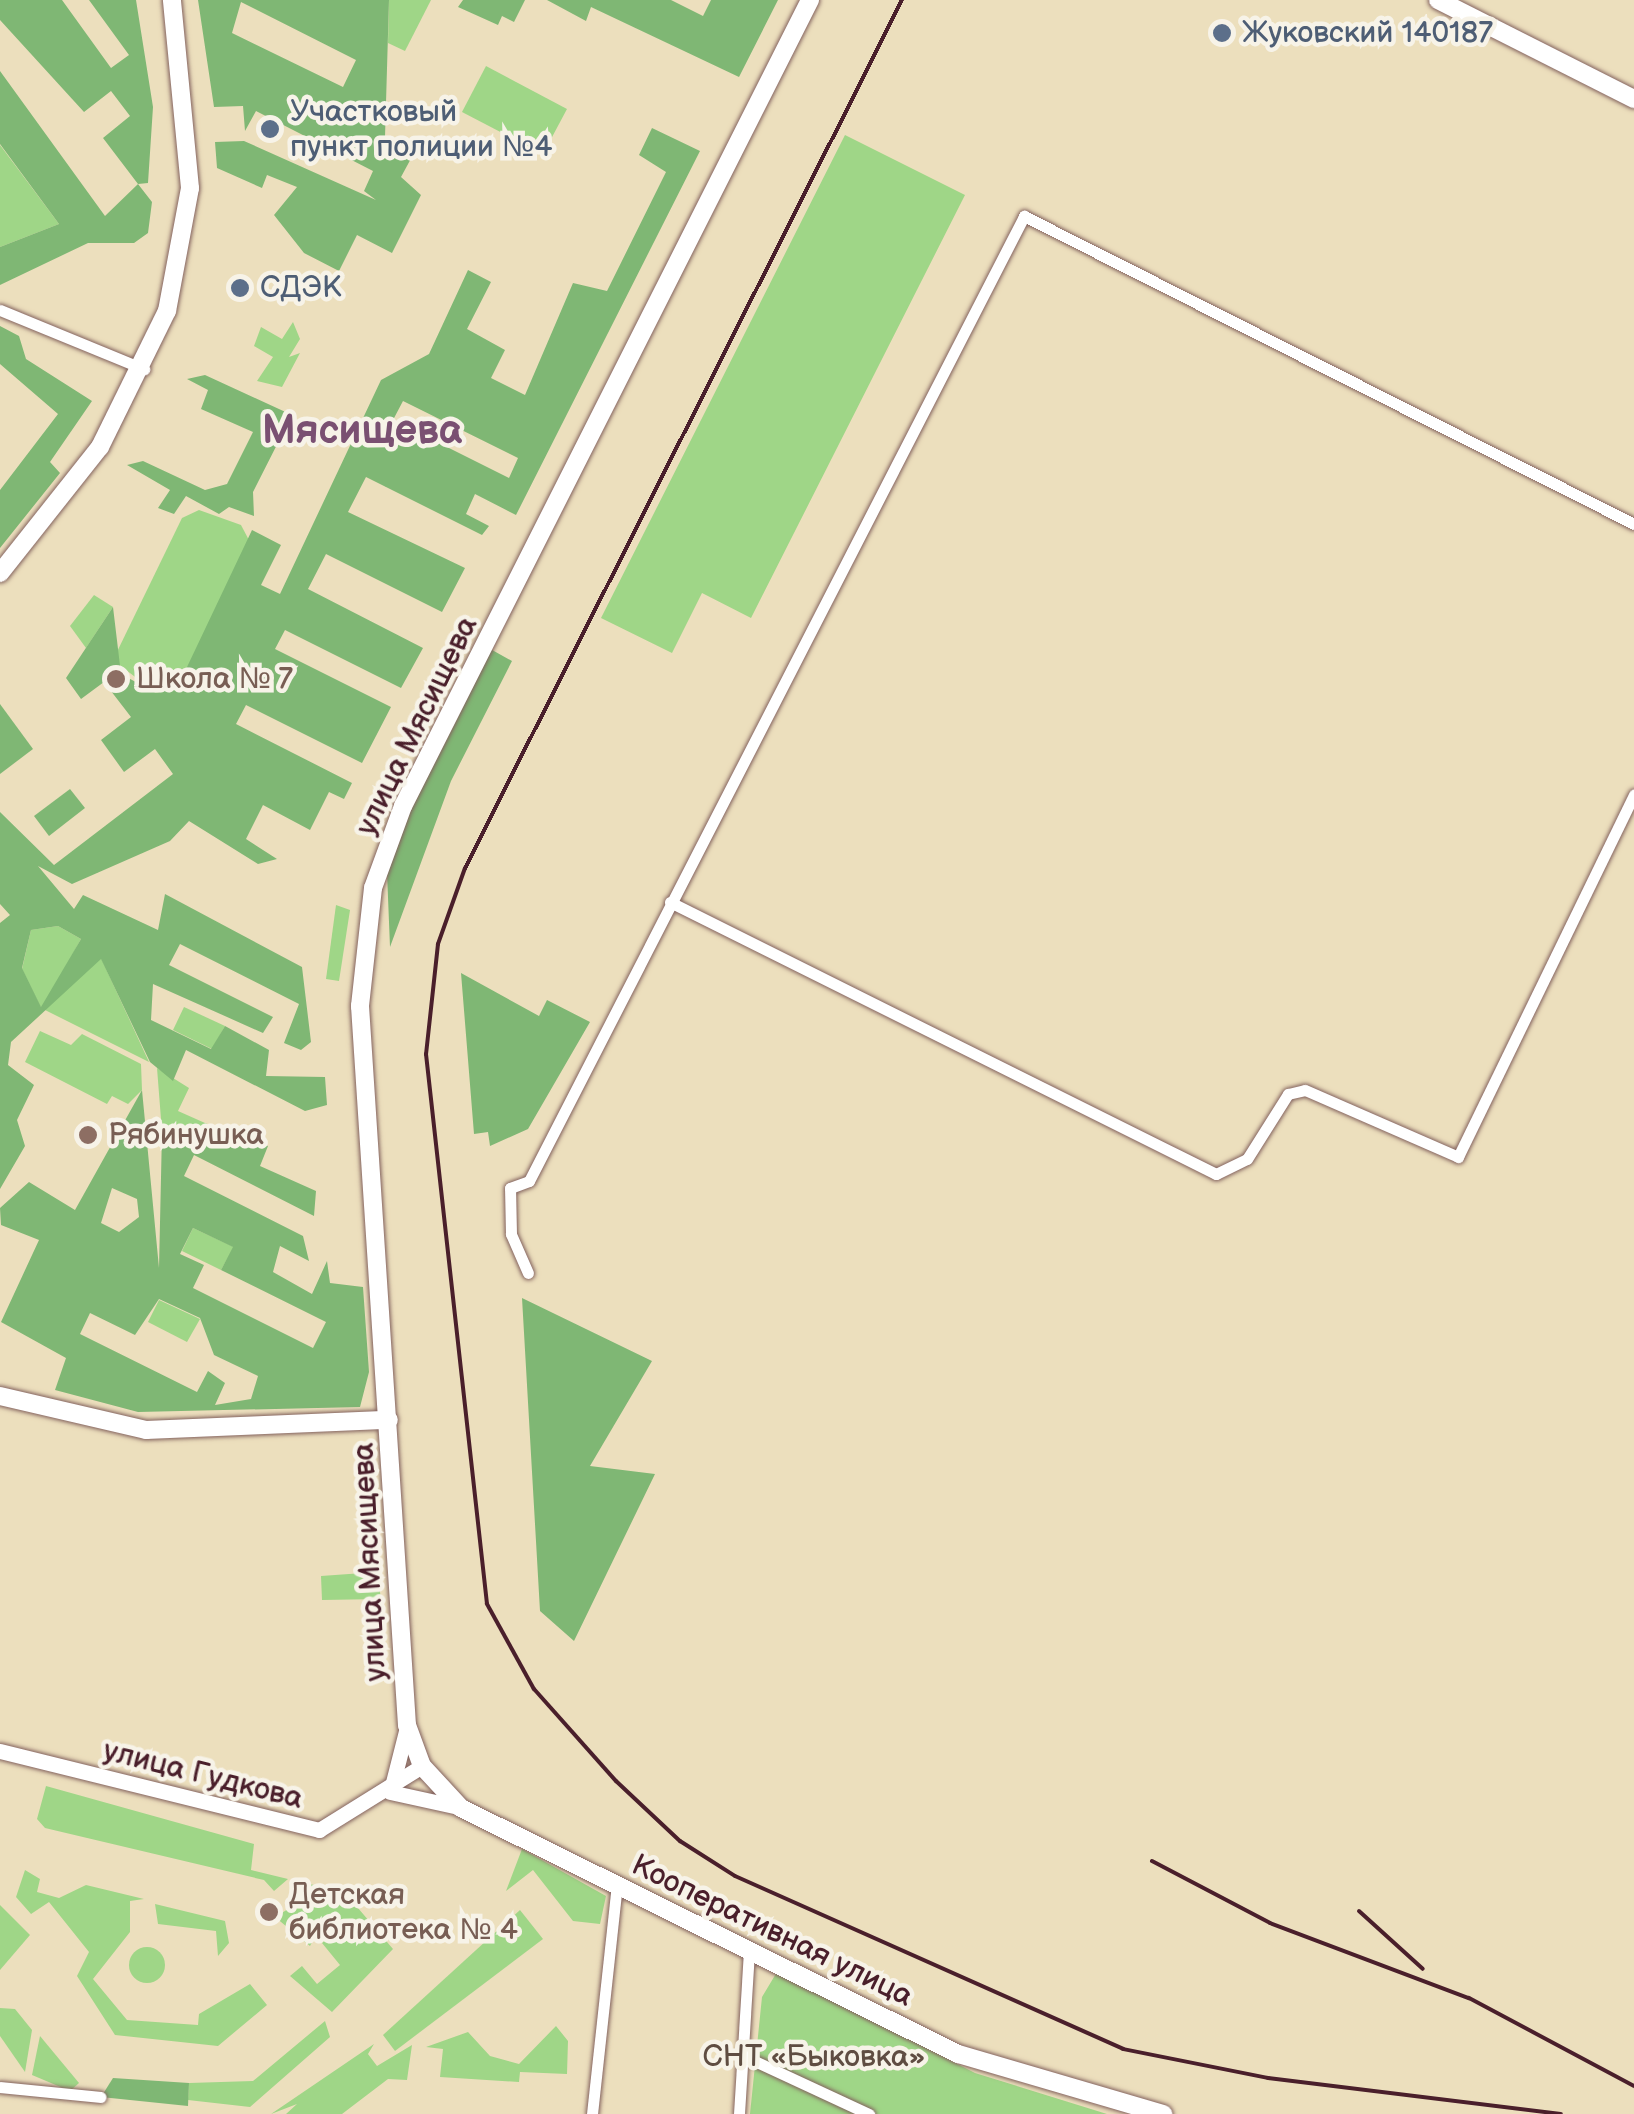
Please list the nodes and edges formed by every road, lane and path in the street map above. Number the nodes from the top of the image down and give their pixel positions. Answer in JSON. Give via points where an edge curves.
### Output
{"nodes":[{"id":1,"x":172,"y":0,"type":"edge"},
{"id":2,"x":810,"y":0,"type":"edge"},
{"id":3,"x":1438,"y":0,"type":"edge"},
{"id":4,"x":1634,"y":99,"type":"edge"},
{"id":5,"x":0,"y":310,"type":"edge"},
{"id":6,"x":144,"y":368,"type":"junction"},
{"id":7,"x":1634,"y":524,"type":"edge"},
{"id":8,"x":0,"y":573,"type":"edge"},
{"id":9,"x":1634,"y":794,"type":"edge"},
{"id":10,"x":670,"y":902,"type":"junction"},
{"id":11,"x":528,"y":1273,"type":"dead end"},
{"id":12,"x":0,"y":1396,"type":"edge"},
{"id":13,"x":390,"y":1420,"type":"junction"},
{"id":14,"x":407,"y":1725,"type":"junction"},
{"id":15,"x":0,"y":1751,"type":"edge"},
{"id":16,"x":422,"y":1766,"type":"junction"},
{"id":17,"x":386,"y":1793,"type":"junction"},
{"id":18,"x":461,"y":1808,"type":"junction"},
{"id":19,"x":616,"y":1884,"type":"junction"},
{"id":20,"x":749,"y":1949,"type":"junction"},
{"id":21,"x":744,"y":2056,"type":"junction"},
{"id":22,"x":0,"y":2087,"type":"edge"},
{"id":23,"x":101,"y":2096,"type":"dead end"},
{"id":24,"x":592,"y":2114,"type":"edge"},
{"id":25,"x":739,"y":2114,"type":"edge"},
{"id":26,"x":869,"y":2114,"type":"edge"},
{"id":27,"x":1162,"y":2114,"type":"edge"}],
"edges":[{"from":1,"to":6,"type":"main road","via":[[188,209]]},
{"from":2,"to":13,"type":"main road","name":"улица Мясищева","via":[[403,806],[374,888],[359,996]]},
{"from":3,"to":4,"type":"main road"},
{"from":5,"to":6,"type":"street"},
{"from":6,"to":8,"type":"main road","via":[[100,446]]},
{"from":7,"to":10,"type":"street","via":[[1024,216]]},
{"from":9,"to":10,"type":"street","via":[[1458,1157],[1305,1090],[1288,1094],[1247,1159],[1216,1174]]},
{"from":10,"to":11,"type":"street","via":[[528,1181],[510,1188],[511,1234]]},
{"from":12,"to":13,"type":"main road","via":[[146,1430]]},
{"from":13,"to":14,"type":"main road","name":"улица Мясищева"},
{"from":14,"to":16,"type":"main road","name":"Кооперативная улица"},
{"from":14,"to":17,"type":"street","via":[[402,1764]]},
{"from":15,"to":17,"type":"street","name":"улица Гудкова","via":[[303,1828],[331,1828]]},
{"from":16,"to":17,"type":"street","name":"улица Гудкова"},
{"from":16,"to":18,"type":"main road","name":"Кооперативная улица"},
{"from":17,"to":18,"type":"street","via":[[420,1792]]},
{"from":18,"to":19,"type":"main road","name":"Кооперативная улица"},
{"from":19,"to":20,"type":"main road","name":"Кооперативная улица"},
{"from":19,"to":24,"type":"street"},
{"from":20,"to":21,"type":"street"},
{"from":20,"to":27,"type":"main road","name":"Кооперативная улица","via":[[986,2066]]},
{"from":21,"to":25,"type":"street"},
{"from":21,"to":26,"type":"street"},
{"from":22,"to":23,"type":"street"}]}
